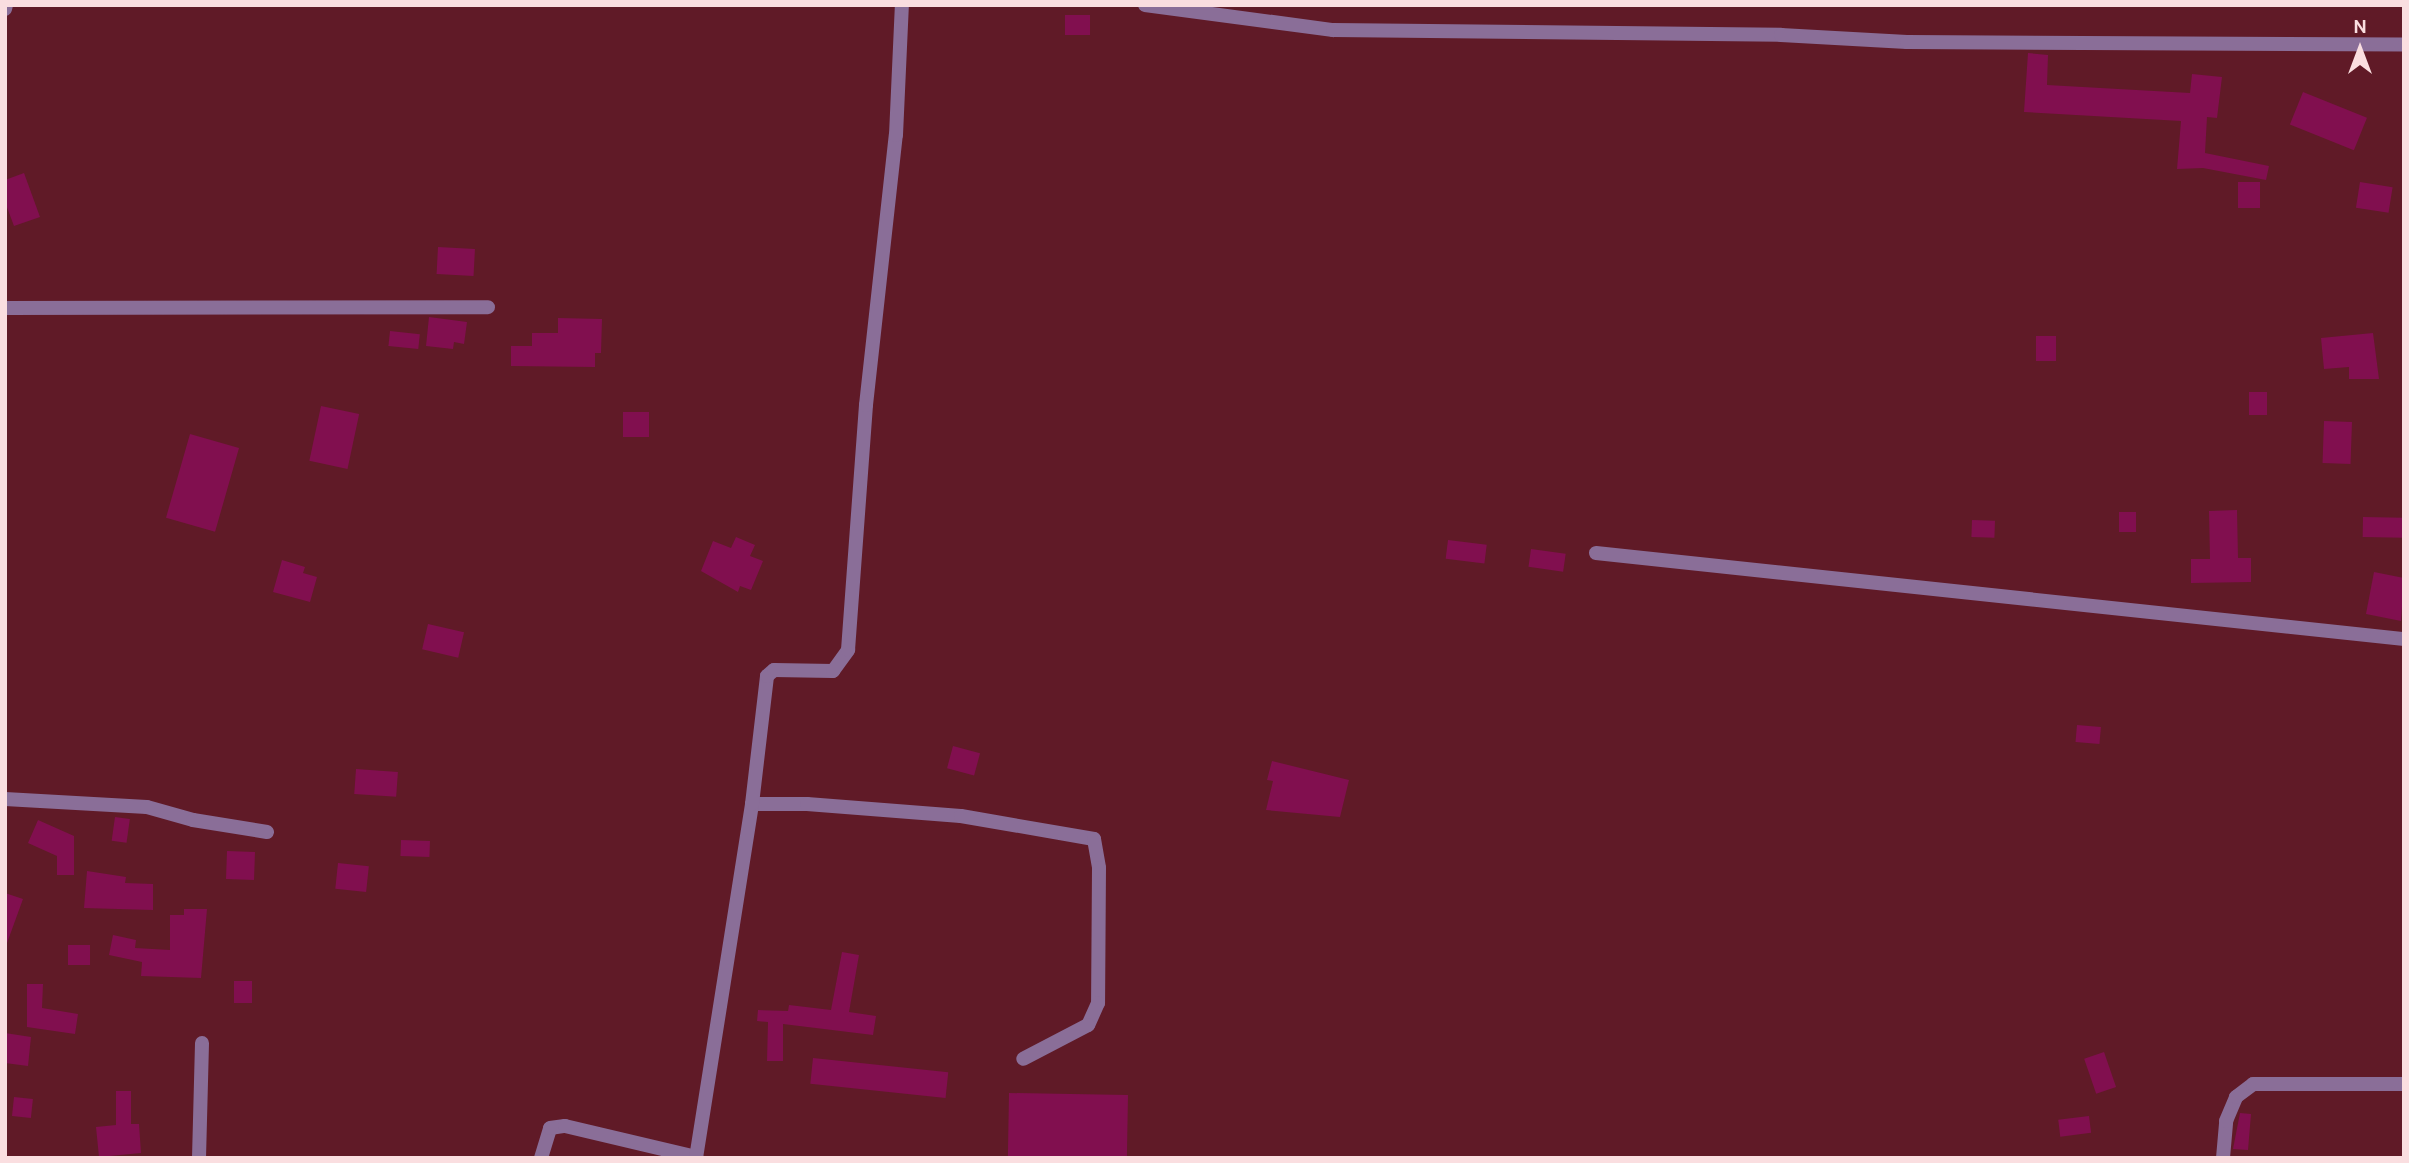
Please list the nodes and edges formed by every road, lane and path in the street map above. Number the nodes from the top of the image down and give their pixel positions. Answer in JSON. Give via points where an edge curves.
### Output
{"nodes":[{"id":1,"x":902,"y":5,"type":"edge"},
{"id":2,"x":1145,"y":5,"type":"edge"},
{"id":3,"x":2404,"y":46,"type":"edge"},
{"id":4,"x":488,"y":307,"type":"dead end"},
{"id":5,"x":5,"y":308,"type":"edge"},
{"id":6,"x":1596,"y":553,"type":"dead end"},
{"id":7,"x":2404,"y":639,"type":"edge"},
{"id":8,"x":5,"y":799,"type":"edge"},
{"id":9,"x":752,"y":804,"type":"junction"},
{"id":10,"x":267,"y":832,"type":"dead end"},
{"id":11,"x":202,"y":1043,"type":"dead end"},
{"id":12,"x":1023,"y":1059,"type":"dead end"},
{"id":13,"x":2404,"y":1084,"type":"edge"},
{"id":14,"x":199,"y":1158,"type":"edge"},
{"id":15,"x":541,"y":1158,"type":"edge"},
{"id":16,"x":696,"y":1158,"type":"edge"},
{"id":17,"x":2223,"y":1158,"type":"edge"}],
"edges":[{"from":1,"to":9,"type":"street","via":[[896,135],[866,405],[848,650],[833,671],[774,670],[767,676]]},
{"from":2,"to":3,"type":"street","via":[[1346,30]]},
{"from":4,"to":5,"type":"street"},
{"from":6,"to":7,"type":"street"},
{"from":8,"to":10,"type":"street","via":[[147,807],[192,820]]},
{"from":9,"to":12,"type":"street","via":[[961,816],[1094,838],[1099,868],[1098,1003],[1088,1025]]},
{"from":9,"to":16,"type":"street"},
{"from":11,"to":14,"type":"street"},
{"from":13,"to":17,"type":"street","via":[[2253,1084],[2236,1097],[2226,1121]]},
{"from":15,"to":16,"type":"street","via":[[550,1128],[565,1126]]}]}
